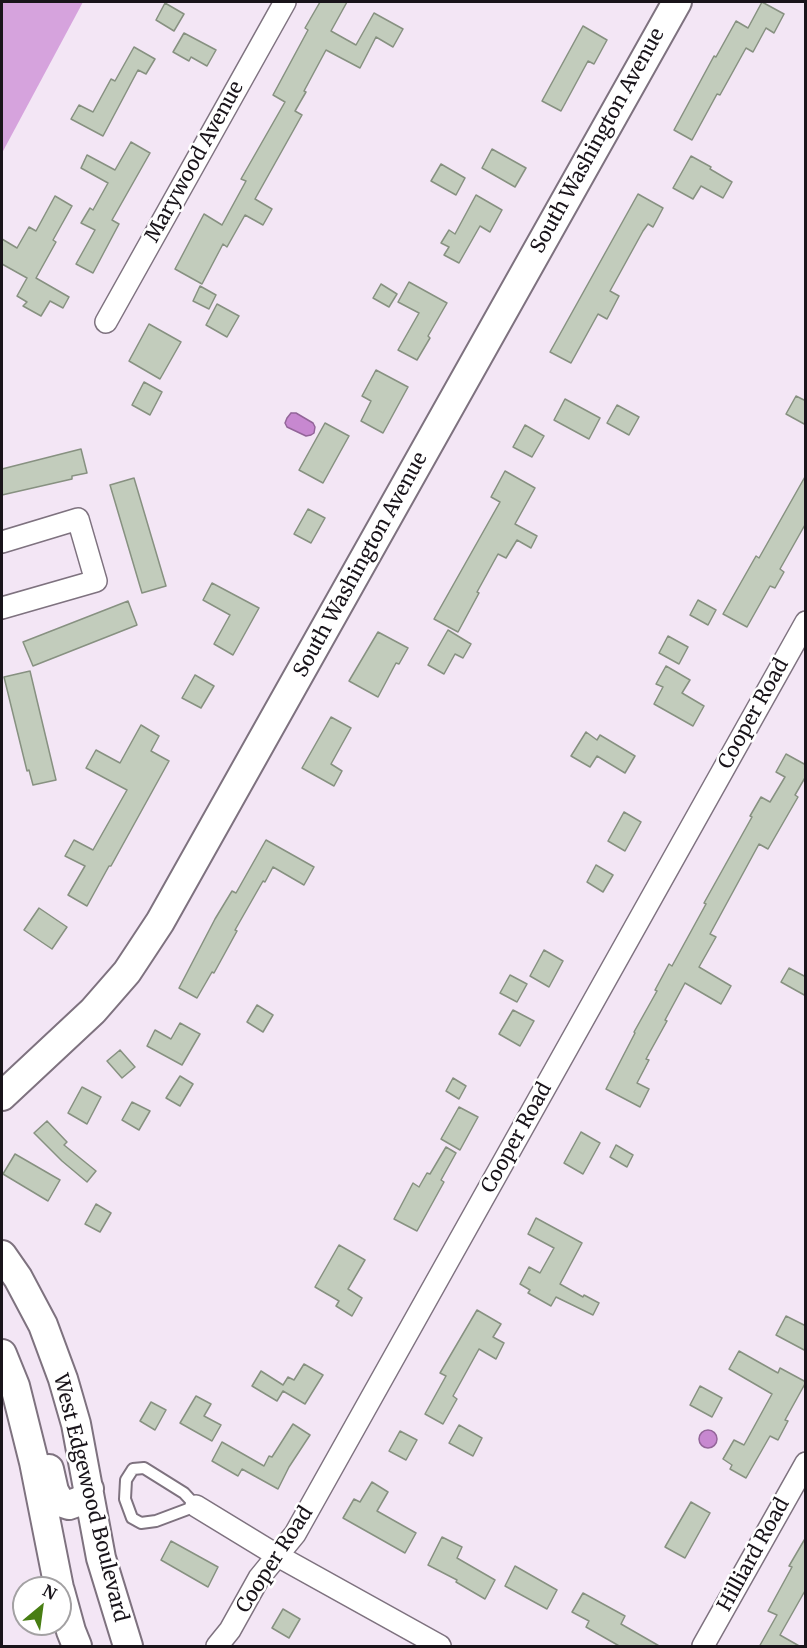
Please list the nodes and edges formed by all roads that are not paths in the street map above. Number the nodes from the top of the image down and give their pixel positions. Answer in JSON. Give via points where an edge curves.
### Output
{"nodes":[{"id":1,"x":285,"y":2,"type":"edge"},
{"id":2,"x":677,"y":2,"type":"edge"},
{"id":3,"x":106,"y":322,"type":"dead end"},
{"id":4,"x":2,"y":542,"type":"edge"},
{"id":5,"x":2,"y":608,"type":"edge"},
{"id":6,"x":806,"y":622,"type":"edge"},
{"id":7,"x":2,"y":1096,"type":"edge"},
{"id":8,"x":2,"y":1255,"type":"edge"},
{"id":9,"x":2,"y":1354,"type":"edge"},
{"id":10,"x":15,"y":1386,"type":"junction"},
{"id":11,"x":806,"y":1463,"type":"edge"},
{"id":12,"x":89,"y":1489,"type":"junction"},
{"id":13,"x":196,"y":1506,"type":"junction"},
{"id":14,"x":278,"y":1556,"type":"junction"},
{"id":15,"x":57,"y":1576,"type":"edge"},
{"id":16,"x":128,"y":1647,"type":"edge"},
{"id":17,"x":217,"y":1647,"type":"edge"},
{"id":18,"x":440,"y":1647,"type":"edge"},
{"id":19,"x":703,"y":1647,"type":"edge"}],
"edges":[{"from":1,"to":3,"type":"street","name":"Marywood Avenue"},
{"from":2,"to":7,"type":"street","name":"South Washington Avenue","via":[[160,922],[127,972],[93,1011]]},
{"from":4,"to":5,"type":"street","via":[[78,519],[96,581]]},
{"from":6,"to":14,"type":"street","name":"Cooper Road","via":[[295,1534]]},
{"from":8,"to":12,"type":"street","name":"West Edgewood Boulevard","via":[[43,1325],[59,1368],[76,1424]]},
{"from":9,"to":10,"type":"street"},
{"from":10,"to":12,"type":"street","via":[[34,1407],[60,1502],[69,1505],[83,1500]]},
{"from":10,"to":15,"type":"street"},
{"from":11,"to":19,"type":"street","name":"Hilliard Road"},
{"from":12,"to":16,"type":"street","name":"West Edgewood Boulevard","via":[[101,1558]]},
{"from":13,"to":13,"type":"lane","via":[[184,1493],[144,1468],[133,1468],[126,1480],[125,1499],[132,1518],[141,1523]]},
{"from":13,"to":14,"type":"street"},
{"from":14,"to":17,"type":"street","name":"Cooper Road","via":[[259,1578]]},
{"from":14,"to":18,"type":"street"}]}
